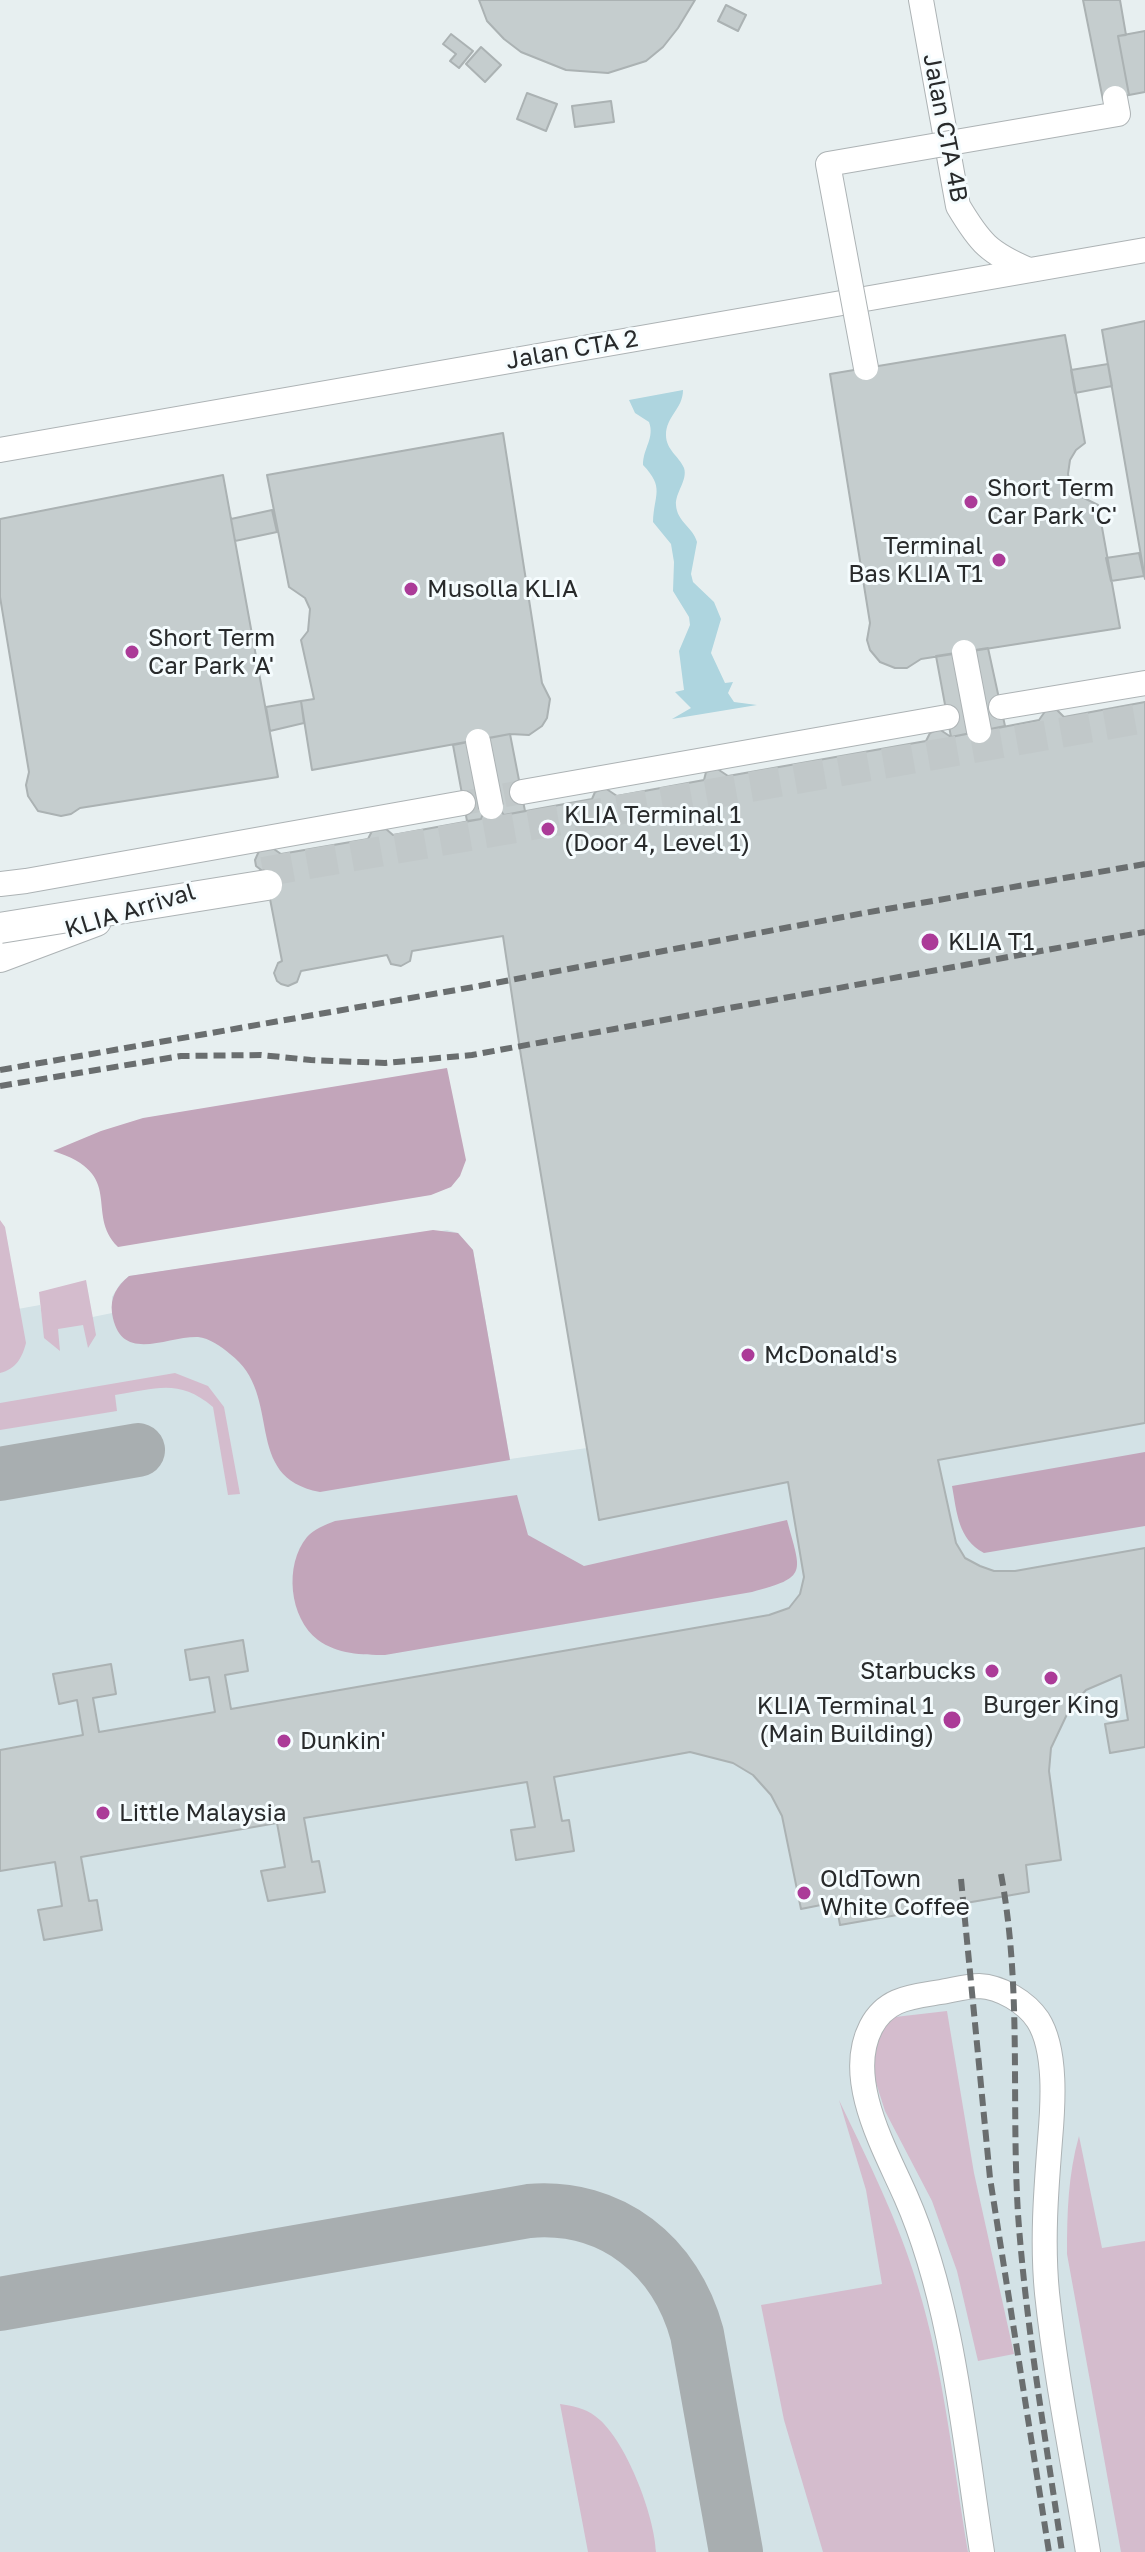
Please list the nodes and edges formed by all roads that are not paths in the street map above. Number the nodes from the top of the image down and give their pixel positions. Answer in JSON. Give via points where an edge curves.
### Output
{"nodes":[{"id":1,"x":921,"y":0,"type":"edge"},
{"id":2,"x":1115,"y":98,"type":"dead end"},
{"id":3,"x":1145,"y":250,"type":"edge"},
{"id":4,"x":1029,"y":270,"type":"junction"},
{"id":5,"x":866,"y":368,"type":"dead end"},
{"id":6,"x":0,"y":450,"type":"edge"},
{"id":7,"x":964,"y":652,"type":"dead end"},
{"id":8,"x":1145,"y":683,"type":"edge"},
{"id":9,"x":1001,"y":707,"type":"dead end"},
{"id":10,"x":947,"y":717,"type":"dead end"},
{"id":11,"x":979,"y":731,"type":"dead end"},
{"id":12,"x":478,"y":741,"type":"dead end"},
{"id":13,"x":522,"y":792,"type":"tunnel mouth"},
{"id":14,"x":463,"y":803,"type":"tunnel mouth"},
{"id":15,"x":491,"y":807,"type":"dead end"},
{"id":16,"x":0,"y":884,"type":"edge"},
{"id":17,"x":0,"y":928,"type":"edge"},
{"id":18,"x":0,"y":957,"type":"edge"},
{"id":19,"x":982,"y":2552,"type":"edge"},
{"id":20,"x":1088,"y":2552,"type":"edge"}],
"edges":[{"from":1,"to":4,"type":"street","name":"Jalan CTA 4B","via":[[958,206],[975,236],[997,256]]},
{"from":2,"to":5,"type":"street","bridge":true,"via":[[1118,114],[828,164]]},
{"from":3,"to":4,"type":"street","name":"Jalan CTA 2"},
{"from":4,"to":6,"type":"street","name":"Jalan CTA 2"},
{"from":7,"to":11,"type":"street","bridge":true},
{"from":8,"to":9,"type":"street"},
{"from":10,"to":13,"type":"street"},
{"from":12,"to":15,"type":"street","bridge":true},
{"from":14,"to":16,"type":"street"},
{"from":17,"to":18,"type":"main road","name":"KLIA Arrival","bridge":true,"via":[[265,878],[142,906]]},
{"from":19,"to":20,"type":"street","via":[[933,2274],[883,2149],[861,2065],[867,2035],[884,2009],[898,1999],[979,1986],[1023,2003],[1039,2023],[1049,2055],[1053,2103],[1044,2216],[1047,2293]]}]}
